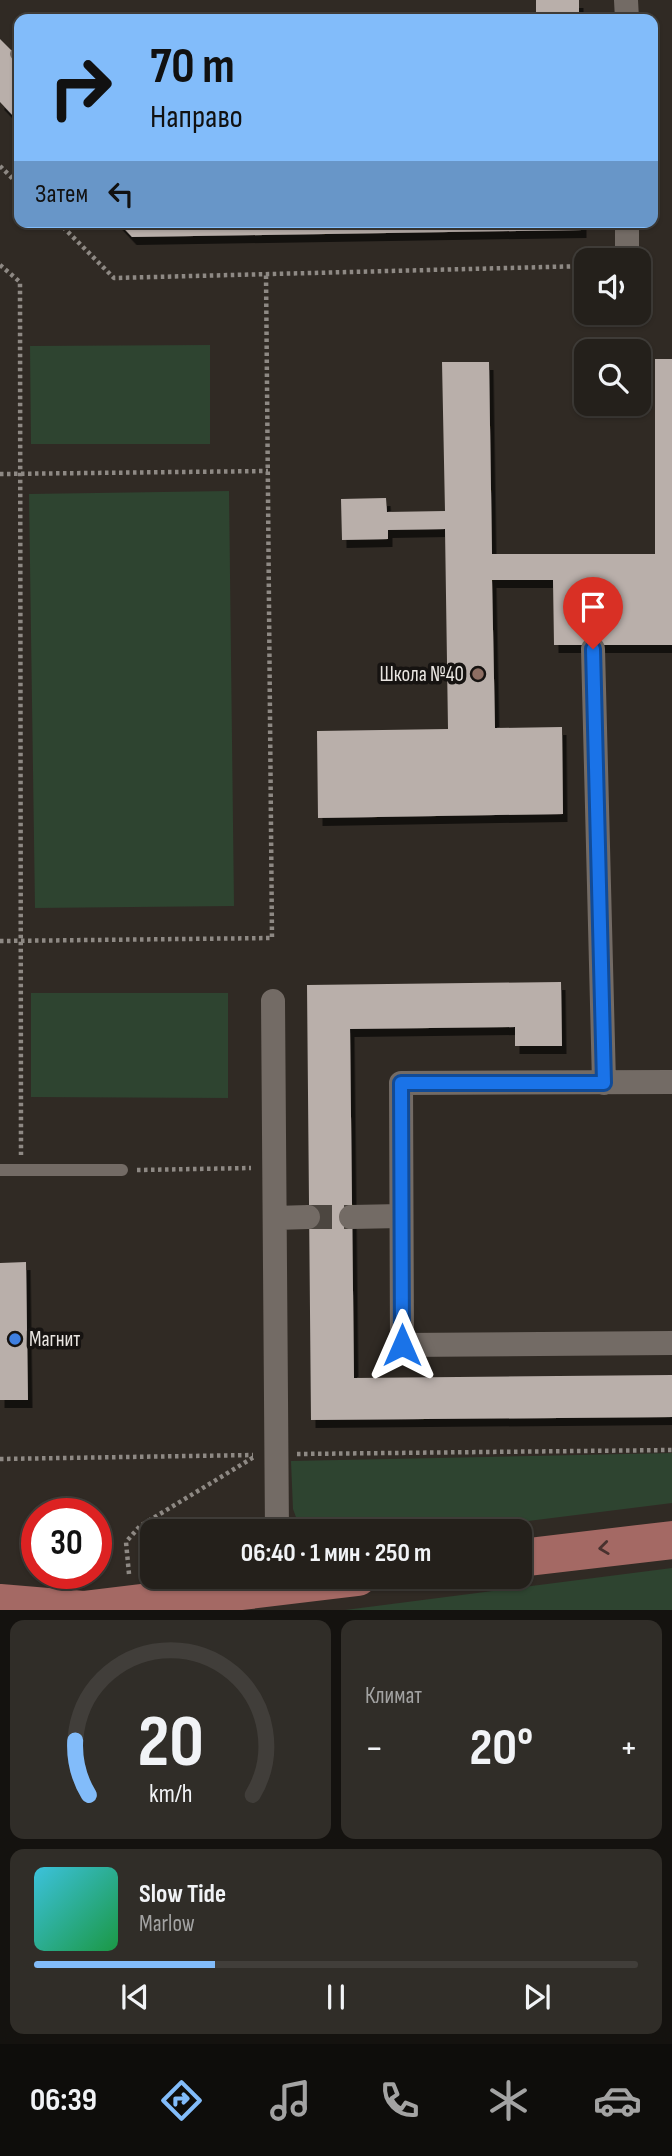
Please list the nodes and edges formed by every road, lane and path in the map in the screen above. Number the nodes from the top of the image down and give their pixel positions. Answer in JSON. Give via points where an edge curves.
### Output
{"nodes":[{"id":1,"x":0,"y":166,"type":"edge"},
{"id":2,"x":14,"y":180,"type":"edge"},
{"id":3,"x":64,"y":228,"type":"edge"},
{"id":4,"x":627,"y":228,"type":"edge"},
{"id":5,"x":626,"y":248,"type":"edge"},
{"id":6,"x":0,"y":265,"type":"edge"},
{"id":7,"x":574,"y":265,"type":"edge"},
{"id":8,"x":266,"y":274,"type":"junction"},
{"id":9,"x":268,"y":471,"type":"junction"},
{"id":10,"x":0,"y":474,"type":"edge"},
{"id":11,"x":20,"y":474,"type":"junction"},
{"id":12,"x":593,"y":649,"type":"dead end"},
{"id":13,"x":0,"y":941,"type":"edge"},
{"id":14,"x":20,"y":941,"type":"junction"},
{"id":15,"x":272,"y":1001,"type":"dead end"},
{"id":16,"x":672,"y":1082,"type":"edge"},
{"id":17,"x":604,"y":1083,"type":"junction"},
{"id":18,"x":274,"y":1167,"type":"junction"},
{"id":19,"x":0,"y":1170,"type":"edge"},
{"id":20,"x":20,"y":1170,"type":"junction"},
{"id":21,"x":122,"y":1170,"type":"joint"},
{"id":22,"x":401,"y":1216,"type":"junction"},
{"id":23,"x":308,"y":1217,"type":"tunnel mouth"},
{"id":24,"x":351,"y":1217,"type":"tunnel mouth"},
{"id":25,"x":275,"y":1219,"type":"junction"},
{"id":26,"x":672,"y":1343,"type":"edge"},
{"id":27,"x":672,"y":1450,"type":"edge"},
{"id":28,"x":276,"y":1454,"type":"junction"},
{"id":29,"x":0,"y":1459,"type":"edge"},
{"id":30,"x":277,"y":1519,"type":"edge"},
{"id":31,"x":672,"y":1540,"type":"edge"},
{"id":32,"x":126,"y":1542,"type":"dead end"},
{"id":33,"x":532,"y":1557,"type":"edge"},
{"id":34,"x":224,"y":1589,"type":"edge"},
{"id":35,"x":0,"y":1604,"type":"edge"},
{"id":36,"x":83,"y":1610,"type":"edge"}],
"edges":[{"from":1,"to":2,"type":"path"},
{"from":3,"to":8,"type":"path","via":[[114,278]]},
{"from":4,"to":5,"type":"street"},
{"from":6,"to":11,"type":"path","via":[[20,282]]},
{"from":7,"to":8,"type":"path"},
{"from":8,"to":9,"type":"path"},
{"from":9,"to":11,"type":"path"},
{"from":9,"to":14,"type":"path","via":[[272,938]]},
{"from":10,"to":11,"type":"path"},
{"from":11,"to":14,"type":"path"},
{"from":12,"to":17,"type":"street"},
{"from":13,"to":14,"type":"path"},
{"from":14,"to":20,"type":"path"},
{"from":15,"to":18,"type":"street"},
{"from":16,"to":17,"type":"street"},
{"from":17,"to":22,"type":"street","via":[[401,1083]]},
{"from":18,"to":21,"type":"path"},
{"from":18,"to":25,"type":"street"},
{"from":19,"to":20,"type":"lane"},
{"from":20,"to":21,"type":"lane"},
{"from":22,"to":24,"type":"street"},
{"from":22,"to":26,"type":"street","via":[[402,1345]]},
{"from":23,"to":25,"type":"street"},
{"from":25,"to":28,"type":"street"},
{"from":27,"to":28,"type":"path"},
{"from":28,"to":30,"type":"street"},
{"from":29,"to":32,"type":"path","via":[[258,1454],[140,1526]]},
{"from":31,"to":33,"type":"main road","one_way":true},
{"from":34,"to":36,"type":"main road"},
{"from":35,"to":36,"type":"main road"}]}
